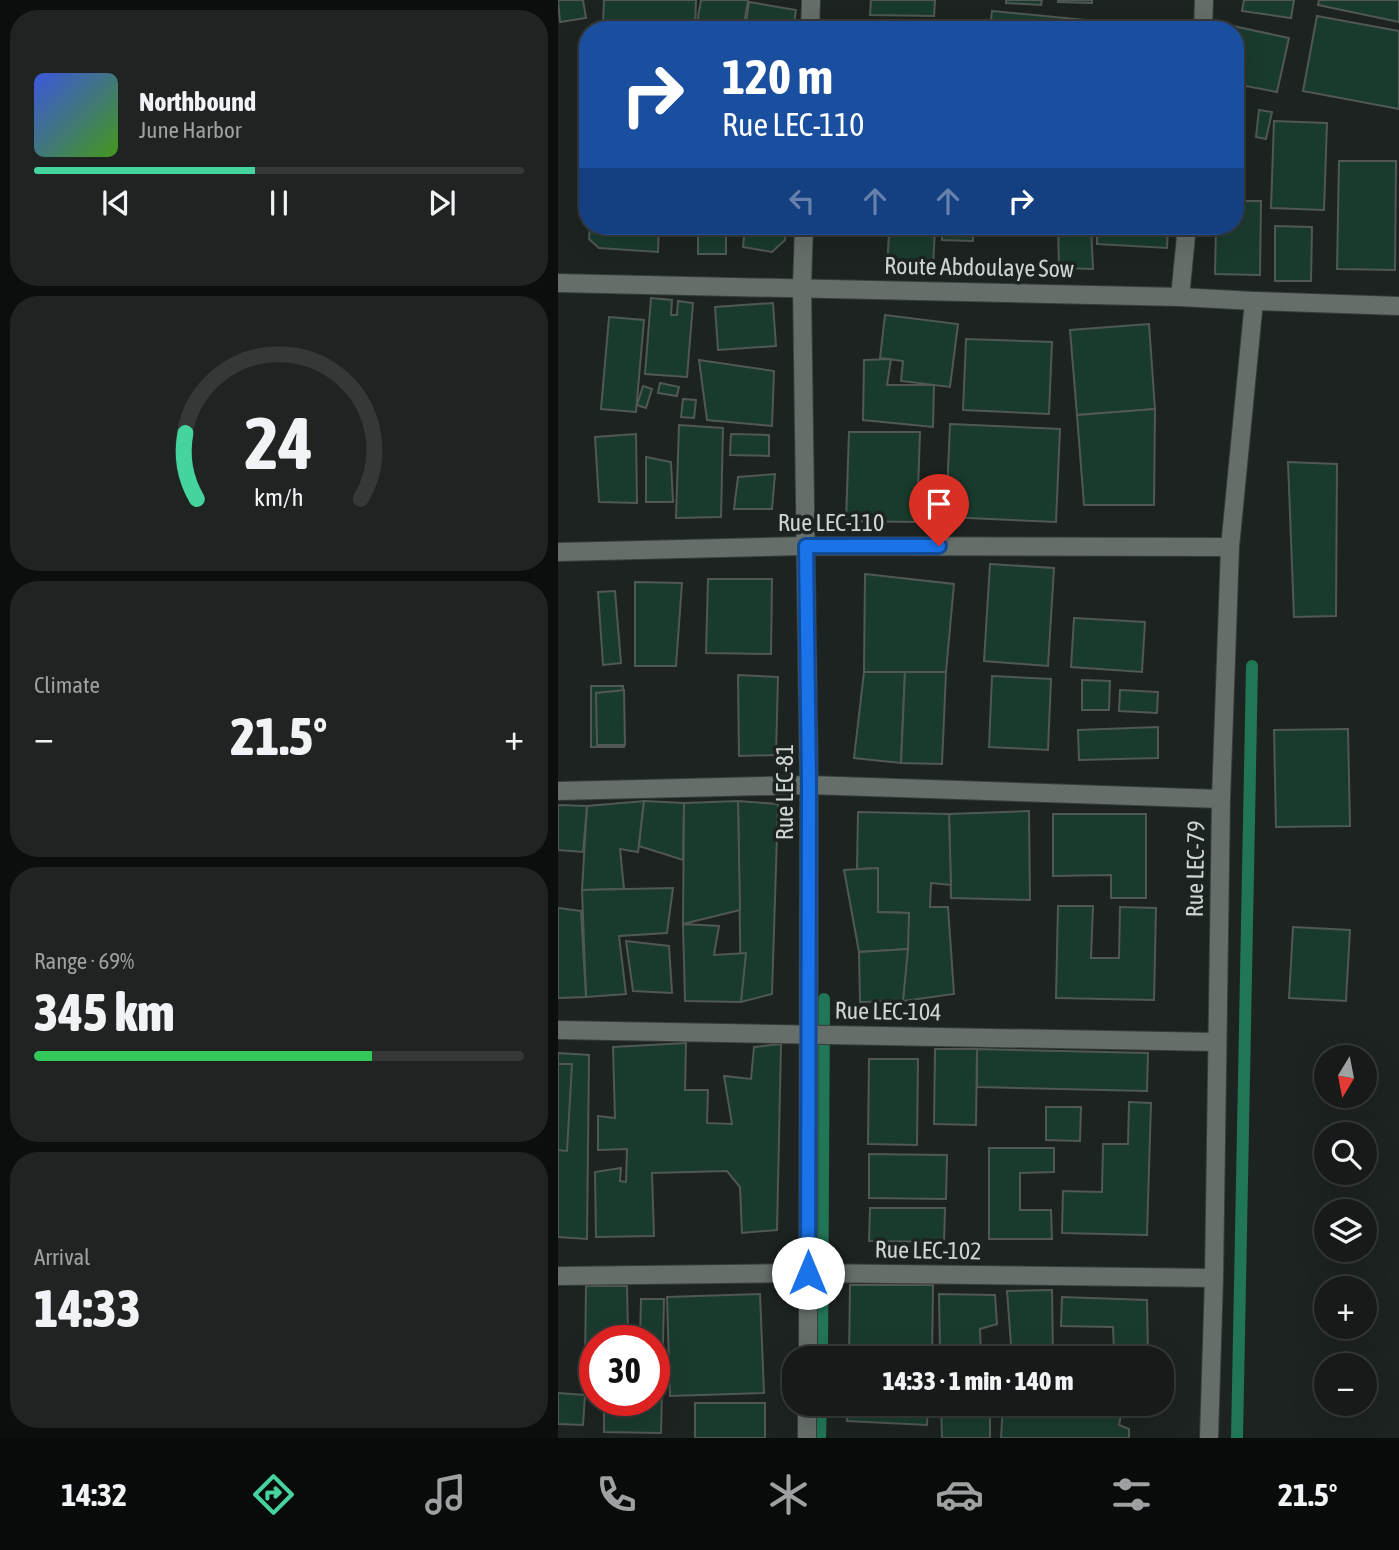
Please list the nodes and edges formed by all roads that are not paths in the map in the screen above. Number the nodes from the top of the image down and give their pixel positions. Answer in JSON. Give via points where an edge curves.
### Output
{"nodes":[{"id":1,"x":811,"y":0,"type":"edge"},
{"id":2,"x":1204,"y":0,"type":"edge"},
{"id":3,"x":811,"y":21,"type":"edge"},
{"id":4,"x":1203,"y":21,"type":"edge"},
{"id":5,"x":804,"y":235,"type":"edge"},
{"id":6,"x":1186,"y":235,"type":"edge"},
{"id":7,"x":558,"y":283,"type":"edge"},
{"id":8,"x":802,"y":287,"type":"junction"},
{"id":9,"x":1180,"y":297,"type":"junction"},
{"id":10,"x":1253,"y":302,"type":"junction"},
{"id":11,"x":1399,"y":306,"type":"edge"},
{"id":12,"x":806,"y":546,"type":"junction"},
{"id":13,"x":1230,"y":547,"type":"junction"},
{"id":14,"x":558,"y":552,"type":"edge"},
{"id":15,"x":809,"y":785,"type":"junction"},
{"id":16,"x":558,"y":791,"type":"edge"},
{"id":17,"x":1221,"y":799,"type":"junction"},
{"id":18,"x":558,"y":1030,"type":"edge"},
{"id":19,"x":808,"y":1034,"type":"junction"},
{"id":20,"x":1216,"y":1042,"type":"junction"},
{"id":21,"x":808,"y":1273,"type":"junction"},
{"id":22,"x":558,"y":1276,"type":"edge"},
{"id":23,"x":1214,"y":1278,"type":"junction"},
{"id":24,"x":808,"y":1346,"type":"edge"},
{"id":25,"x":807,"y":1416,"type":"edge"},
{"id":26,"x":807,"y":1438,"type":"edge"},
{"id":27,"x":1209,"y":1438,"type":"edge"}],
"edges":[{"from":1,"to":3,"type":"street"},
{"from":2,"to":4,"type":"street"},
{"from":5,"to":8,"type":"street","name":"Rue LEC-81"},
{"from":6,"to":9,"type":"street"},
{"from":7,"to":8,"type":"street","name":"Route Abdoulaye Sow"},
{"from":8,"to":9,"type":"street","name":"Route Abdoulaye Sow"},
{"from":8,"to":12,"type":"street","name":"Rue LEC-81"},
{"from":9,"to":10,"type":"street","name":"Route Abdoulaye Sow"},
{"from":10,"to":11,"type":"street","name":"Route Abdoulaye Sow"},
{"from":10,"to":13,"type":"street","name":"Rue LEC-79"},
{"from":12,"to":13,"type":"street","name":"Rue LEC-110"},
{"from":12,"to":14,"type":"street","name":"Rue LEC-110"},
{"from":12,"to":15,"type":"street","name":"Rue LEC-81"},
{"from":13,"to":17,"type":"street","name":"Rue LEC-79"},
{"from":15,"to":16,"type":"street"},
{"from":15,"to":17,"type":"street"},
{"from":15,"to":19,"type":"street","name":"Rue LEC-81"},
{"from":17,"to":20,"type":"street","name":"Rue LEC-79"},
{"from":18,"to":19,"type":"street","name":"Rue LEC-104"},
{"from":19,"to":20,"type":"street","name":"Rue LEC-104"},
{"from":19,"to":21,"type":"street","name":"Rue LEC-81"},
{"from":20,"to":23,"type":"street","name":"Rue LEC-79"},
{"from":21,"to":22,"type":"street","name":"Rue LEC-102"},
{"from":21,"to":23,"type":"street","name":"Rue LEC-102"},
{"from":21,"to":24,"type":"street","name":"Rue LEC-81"},
{"from":23,"to":27,"type":"street","name":"Rue LEC-79"},
{"from":25,"to":26,"type":"street"}]}
